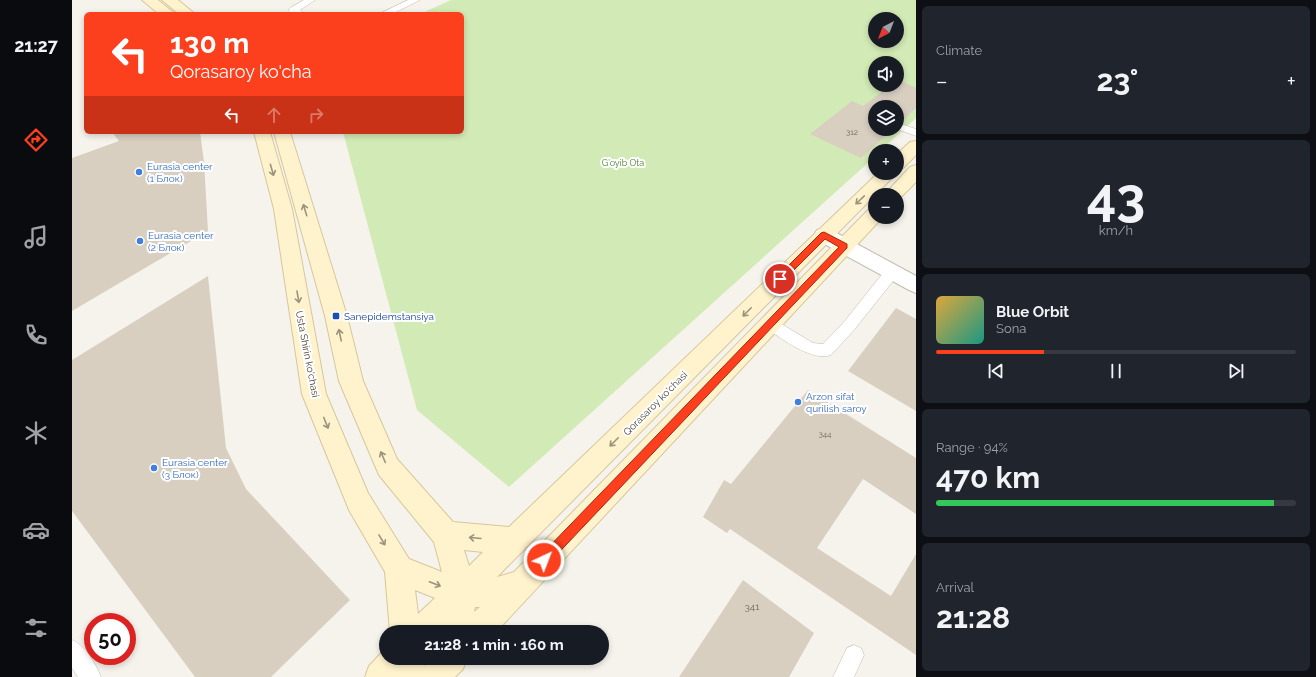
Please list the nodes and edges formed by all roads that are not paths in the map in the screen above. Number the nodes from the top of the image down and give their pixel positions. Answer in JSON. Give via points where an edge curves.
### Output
{"nodes":[{"id":1,"x":149,"y":0,"type":"edge"},
{"id":2,"x":169,"y":0,"type":"edge"},
{"id":3,"x":310,"y":0,"type":"edge"},
{"id":4,"x":415,"y":0,"type":"edge"},
{"id":5,"x":165,"y":12,"type":"edge"},
{"id":6,"x":185,"y":12,"type":"edge"},
{"id":7,"x":296,"y":12,"type":"edge"},
{"id":8,"x":388,"y":12,"type":"edge"},
{"id":9,"x":904,"y":128,"type":"dead end"},
{"id":10,"x":916,"y":133,"type":"edge"},
{"id":11,"x":263,"y":134,"type":"edge"},
{"id":12,"x":283,"y":134,"type":"edge"},
{"id":13,"x":916,"y":146,"type":"edge"},
{"id":14,"x":904,"y":157,"type":"edge"},
{"id":15,"x":916,"y":171,"type":"edge"},
{"id":16,"x":882,"y":180,"type":"edge"},
{"id":17,"x":900,"y":188,"type":"edge"},
{"id":18,"x":868,"y":219,"type":"edge"},
{"id":19,"x":834,"y":241,"type":"junction"},
{"id":20,"x":892,"y":272,"type":"junction"},
{"id":21,"x":916,"y":285,"type":"edge"},
{"id":22,"x":770,"y":324,"type":"junction"},
{"id":23,"x":446,"y":535,"type":"junction"},
{"id":24,"x":514,"y":541,"type":"junction"},
{"id":25,"x":399,"y":569,"type":"junction"},
{"id":26,"x":523,"y":582,"type":"junction"},
{"id":27,"x":462,"y":592,"type":"junction"},
{"id":28,"x":404,"y":625,"type":"edge"},
{"id":29,"x":428,"y":625,"type":"edge"},
{"id":30,"x":459,"y":625,"type":"edge"},
{"id":31,"x":483,"y":625,"type":"edge"},
{"id":32,"x":72,"y":650,"type":"edge"},
{"id":33,"x":854,"y":655,"type":"dead end"},
{"id":34,"x":390,"y":665,"type":"edge"},
{"id":35,"x":409,"y":665,"type":"edge"},
{"id":36,"x":446,"y":665,"type":"edge"},
{"id":37,"x":91,"y":677,"type":"edge"},
{"id":38,"x":380,"y":677,"type":"edge"},
{"id":39,"x":411,"y":677,"type":"edge"},
{"id":40,"x":435,"y":677,"type":"edge"},
{"id":41,"x":843,"y":677,"type":"edge"}],
"edges":[{"from":1,"to":5,"type":"main road"},
{"from":2,"to":6,"type":"main road"},
{"from":3,"to":7,"type":"lane","via":[[293,10]]},
{"from":4,"to":8,"type":"lane"},
{"from":9,"to":10,"type":"lane"},
{"from":11,"to":25,"type":"main road","name":"Usta Shirin ko'chasi","one_way":true,"via":[[283,209],[314,394],[358,501]]},
{"from":23,"to":12,"type":"main road","one_way":true,"via":[[388,468],[351,381],[336,316]]},
{"from":13,"to":14,"type":"main road"},
{"from":15,"to":17,"type":"main road"},
{"from":16,"to":19,"type":"main road","name":"Qorasaroy ko'chasi","one_way":true},
{"from":18,"to":19,"type":"main road","name":"Qorasaroy ko'chasi"},
{"from":19,"to":20,"type":"street"},
{"from":19,"to":22,"type":"main road","name":"Qorasaroy ko'chasi"},
{"from":19,"to":24,"type":"main road","name":"Qorasaroy ko'chasi","one_way":true},
{"from":20,"to":21,"type":"street"},
{"from":20,"to":22,"type":"lane","via":[[826,351],[810,348]]},
{"from":22,"to":26,"type":"main road","name":"Qorasaroy ko'chasi"},
{"from":24,"to":23,"type":"main road","one_way":true},
{"from":23,"to":27,"type":"main road"},
{"from":24,"to":27,"type":"main road","name":"Qorasaroy ko'chasi"},
{"from":25,"to":27,"type":"main road","one_way":true,"via":[[442,587]]},
{"from":25,"to":28,"type":"main road","name":"Usta Shirin ko'chasi"},
{"from":26,"to":27,"type":"main road","via":[[499,591]]},
{"from":26,"to":31,"type":"main road","name":"Qorasaroy ko'chasi"},
{"from":27,"to":29,"type":"main road","name":"Qorasaroy ko'chasi"},
{"from":27,"to":30,"type":"main road"},
{"from":32,"to":37,"type":"lane"},
{"from":33,"to":41,"type":"lane"},
{"from":34,"to":38,"type":"main road"},
{"from":35,"to":39,"type":"main road"},
{"from":36,"to":40,"type":"main road"}]}
